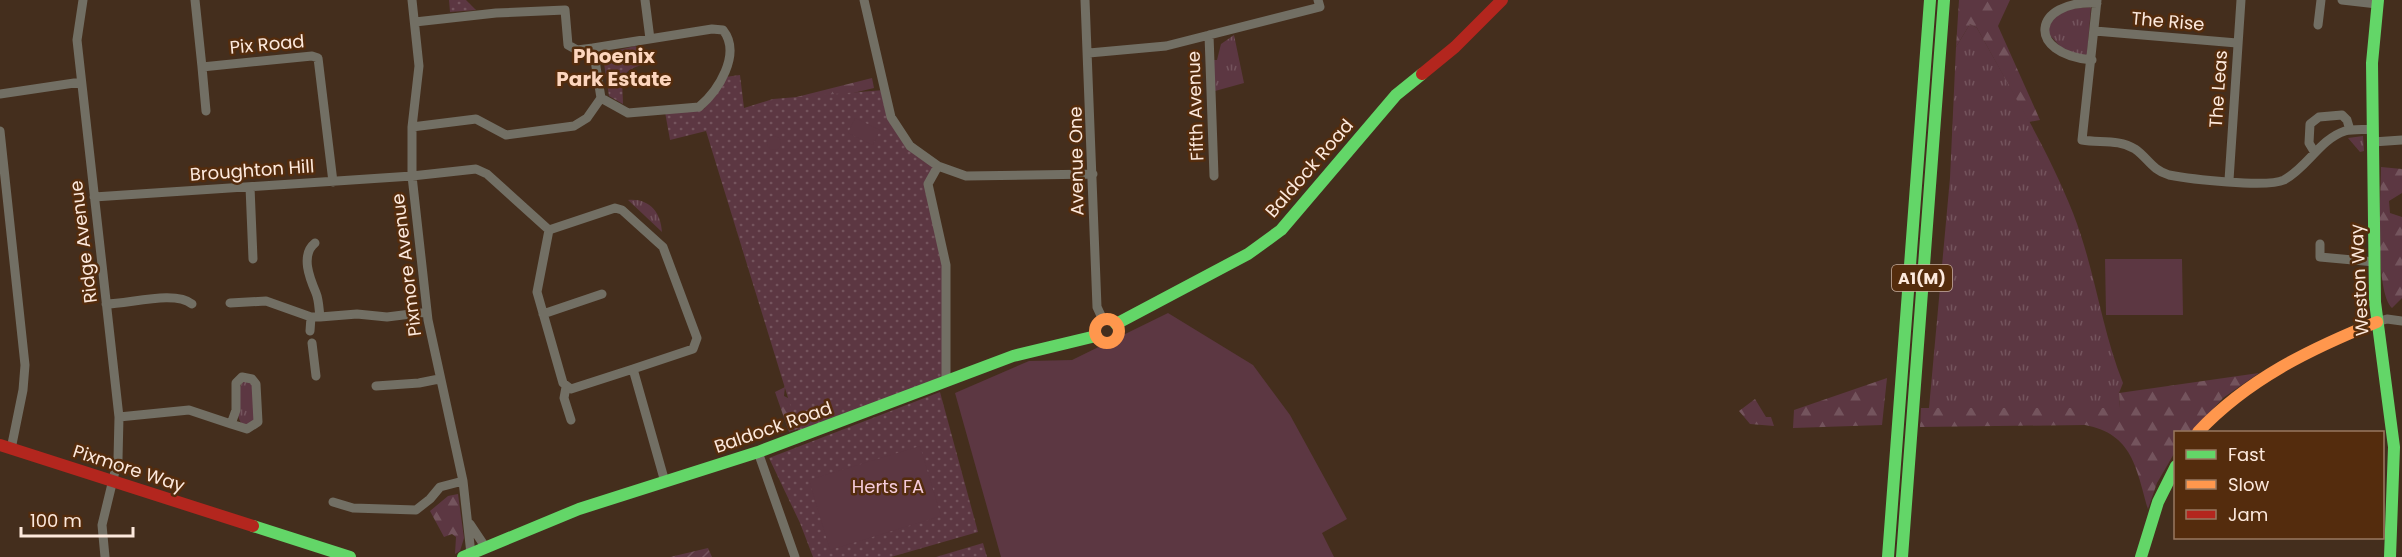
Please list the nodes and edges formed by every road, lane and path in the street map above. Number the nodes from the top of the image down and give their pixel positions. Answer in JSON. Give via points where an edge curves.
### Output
{"nodes":[{"id":1,"x":83,"y":0,"type":"edge"},
{"id":2,"x":195,"y":0,"type":"edge"},
{"id":3,"x":412,"y":0,"type":"edge"},
{"id":4,"x":645,"y":0,"type":"edge"},
{"id":5,"x":864,"y":0,"type":"edge"},
{"id":6,"x":1086,"y":0,"type":"edge"},
{"id":7,"x":1502,"y":0,"type":"edge"},
{"id":8,"x":1930,"y":0,"type":"edge"},
{"id":9,"x":1944,"y":0,"type":"edge"},
{"id":10,"x":2241,"y":0,"type":"edge"},
{"id":11,"x":2321,"y":0,"type":"edge"},
{"id":12,"x":2342,"y":0,"type":"edge"},
{"id":13,"x":2097,"y":1,"type":"edge"},
{"id":14,"x":2378,"y":2,"type":"edge"},
{"id":15,"x":1319,"y":3,"type":"edge"},
{"id":16,"x":565,"y":5,"type":"edge"},
{"id":17,"x":415,"y":22,"type":"junction"},
{"id":18,"x":2318,"y":25,"type":"dead end"},
{"id":19,"x":2095,"y":31,"type":"junction"},
{"id":20,"x":1209,"y":35,"type":"junction"},
{"id":21,"x":650,"y":39,"type":"junction"},
{"id":22,"x":2237,"y":43,"type":"junction"},
{"id":23,"x":593,"y":48,"type":"junction"},
{"id":24,"x":1089,"y":53,"type":"junction"},
{"id":25,"x":2092,"y":60,"type":"junction"},
{"id":26,"x":202,"y":67,"type":"junction"},
{"id":27,"x":81,"y":82,"type":"junction"},
{"id":28,"x":0,"y":94,"type":"edge"},
{"id":29,"x":601,"y":98,"type":"junction"},
{"id":30,"x":206,"y":111,"type":"dead end"},
{"id":31,"x":412,"y":127,"type":"junction"},
{"id":32,"x":2349,"y":130,"type":"junction"},
{"id":33,"x":0,"y":131,"type":"edge"},
{"id":34,"x":2373,"y":136,"type":"junction"},
{"id":35,"x":2402,"y":140,"type":"edge"},
{"id":36,"x":2315,"y":153,"type":"junction"},
{"id":37,"x":938,"y":166,"type":"junction"},
{"id":38,"x":1093,"y":174,"type":"junction"},
{"id":39,"x":412,"y":176,"type":"junction"},
{"id":40,"x":1214,"y":176,"type":"dead end"},
{"id":41,"x":2229,"y":180,"type":"junction"},
{"id":42,"x":333,"y":182,"type":"junction"},
{"id":43,"x":250,"y":187,"type":"junction"},
{"id":44,"x":94,"y":197,"type":"junction"},
{"id":45,"x":549,"y":230,"type":"junction"},
{"id":46,"x":315,"y":243,"type":"dead end"},
{"id":47,"x":2320,"y":244,"type":"dead end"},
{"id":48,"x":253,"y":259,"type":"dead end"},
{"id":49,"x":2375,"y":262,"type":"junction"},
{"id":50,"x":602,"y":294,"type":"dead end"},
{"id":51,"x":106,"y":303,"type":"junction"},
{"id":52,"x":230,"y":303,"type":"dead end"},
{"id":53,"x":192,"y":304,"type":"dead end"},
{"id":54,"x":427,"y":312,"type":"junction"},
{"id":55,"x":543,"y":314,"type":"junction"},
{"id":56,"x":315,"y":317,"type":"junction"},
{"id":57,"x":1103,"y":320,"type":"junction"},
{"id":58,"x":2402,"y":321,"type":"edge"},
{"id":59,"x":2377,"y":322,"type":"junction"},
{"id":60,"x":1116,"y":324,"type":"junction"},
{"id":61,"x":310,"y":331,"type":"dead end"},
{"id":62,"x":1096,"y":336,"type":"junction"},
{"id":63,"x":312,"y":343,"type":"dead end"},
{"id":64,"x":633,"y":369,"type":"junction"},
{"id":65,"x":316,"y":376,"type":"dead end"},
{"id":66,"x":439,"y":378,"type":"junction"},
{"id":67,"x":946,"y":382,"type":"junction"},
{"id":68,"x":376,"y":386,"type":"dead end"},
{"id":69,"x":566,"y":387,"type":"junction"},
{"id":70,"x":119,"y":417,"type":"junction"},
{"id":71,"x":571,"y":420,"type":"dead end"},
{"id":72,"x":231,"y":424,"type":"junction"},
{"id":73,"x":2199,"y":431,"type":"edge"},
{"id":74,"x":5,"y":447,"type":"edge"},
{"id":75,"x":758,"y":452,"type":"junction"},
{"id":76,"x":2174,"y":468,"type":"edge"},
{"id":77,"x":111,"y":481,"type":"junction"},
{"id":78,"x":463,"y":481,"type":"junction"},
{"id":79,"x":665,"y":482,"type":"junction"},
{"id":80,"x":333,"y":502,"type":"dead end"},
{"id":81,"x":469,"y":522,"type":"junction"},
{"id":82,"x":486,"y":548,"type":"junction"},
{"id":83,"x":467,"y":555,"type":"edge"},
{"id":84,"x":105,"y":557,"type":"edge"},
{"id":85,"x":350,"y":557,"type":"edge"},
{"id":86,"x":795,"y":557,"type":"edge"},
{"id":87,"x":1888,"y":557,"type":"edge"},
{"id":88,"x":1902,"y":557,"type":"edge"},
{"id":89,"x":2141,"y":557,"type":"edge"},
{"id":90,"x":2390,"y":557,"type":"edge"}],
"edges":[{"from":1,"to":27,"type":"street","name":"Ridge Avenue","via":[[77,40]]},
{"from":2,"to":26,"type":"street"},
{"from":3,"to":17,"type":"street","name":"Pixmore Avenue"},
{"from":4,"to":21,"type":"street"},
{"from":5,"to":37,"type":"street","via":[[891,117],[910,146]]},
{"from":6,"to":24,"type":"street","name":"Avenue One"},
{"from":7,"to":60,"type":"main road","name":"Baldock Road","via":[[1455,47],[1396,95],[1281,230],[1248,254]]},
{"from":8,"to":87,"type":"main road","number":"A1(M)"},
{"from":9,"to":88,"type":"main road","number":"A1(M)"},
{"from":10,"to":22,"type":"street","name":"The Leas"},
{"from":11,"to":18,"type":"street"},
{"from":12,"to":14,"type":"street"},
{"from":13,"to":19,"type":"street"},
{"from":13,"to":25,"type":"street","via":[[2074,2],[2059,8],[2046,20],[2043,30],[2048,42],[2065,55]]},
{"from":14,"to":34,"type":"main road","name":"Weston Way","via":[[2373,44]]},
{"from":15,"to":20,"type":"street"},
{"from":16,"to":17,"type":"street"},
{"from":16,"to":23,"type":"street","via":[[568,45],[577,50]]},
{"from":17,"to":31,"type":"street","name":"Pixmore Avenue","via":[[419,66]]},
{"from":19,"to":22,"type":"street","name":"The Rise"},
{"from":19,"to":25,"type":"street"},
{"from":20,"to":24,"type":"street","via":[[1166,46]]},
{"from":20,"to":40,"type":"street","name":"Fifth Avenue"},
{"from":21,"to":23,"type":"street"},
{"from":21,"to":29,"type":"street","via":[[723,30],[728,40],[728,67],[699,107],[628,113]]},
{"from":22,"to":41,"type":"street","name":"The Leas"},
{"from":23,"to":29,"type":"street"},
{"from":24,"to":38,"type":"street","name":"Avenue One"},
{"from":25,"to":41,"type":"street","via":[[2082,140],[2127,144],[2155,169],[2169,175]]},
{"from":26,"to":30,"type":"street"},
{"from":26,"to":42,"type":"street","name":"Pix Road","via":[[318,58]]},
{"from":27,"to":28,"type":"street"},
{"from":27,"to":44,"type":"street","name":"Ridge Avenue"},
{"from":29,"to":31,"type":"street","via":[[587,118],[574,126],[506,135],[476,119]]},
{"from":31,"to":39,"type":"street","name":"Pixmore Avenue"},
{"from":32,"to":34,"type":"street"},
{"from":32,"to":36,"type":"street"},
{"from":32,"to":36,"type":"street","via":[[2342,115],[2316,118],[2310,124],[2308,138]]},
{"from":33,"to":74,"type":"street","via":[[25,365],[23,390]]},
{"from":34,"to":35,"type":"street"},
{"from":34,"to":49,"type":"main road","name":"Weston Way"},
{"from":36,"to":41,"type":"street","via":[[2282,181]]},
{"from":37,"to":38,"type":"street","via":[[966,177]]},
{"from":37,"to":67,"type":"street","via":[[928,184],[946,265]]},
{"from":38,"to":57,"type":"street","name":"Avenue One","via":[[1097,307]]},
{"from":39,"to":42,"type":"street","name":"Broughton Hill"},
{"from":39,"to":45,"type":"street","name":"Broughton Hill","via":[[480,170]]},
{"from":39,"to":54,"type":"street","name":"Pixmore Avenue"},
{"from":42,"to":43,"type":"street","name":"Broughton Hill"},
{"from":43,"to":44,"type":"street","name":"Broughton Hill"},
{"from":43,"to":48,"type":"street"},
{"from":44,"to":51,"type":"street","name":"Ridge Avenue"},
{"from":45,"to":55,"type":"street","via":[[536,288]]},
{"from":45,"to":64,"type":"street","via":[[618,208],[663,247],[697,344],[693,349]]},
{"from":46,"to":56,"type":"street","via":[[308,257],[309,280],[316,293]]},
{"from":47,"to":49,"type":"street","via":[[2320,257]]},
{"from":49,"to":59,"type":"main road","name":"Weston Way"},
{"from":50,"to":55,"type":"street"},
{"from":51,"to":53,"type":"street","via":[[172,298]]},
{"from":51,"to":70,"type":"street","name":"Ridge Avenue"},
{"from":52,"to":56,"type":"street","via":[[266,302]]},
{"from":54,"to":56,"type":"street","via":[[387,317]]},
{"from":54,"to":66,"type":"street","name":"Pixmore Avenue"},
{"from":55,"to":69,"type":"street"},
{"from":56,"to":61,"type":"street"},
{"from":57,"to":60,"type":"main road"},
{"from":57,"to":62,"type":"main road","via":[[1097,325]]},
{"from":58,"to":59,"type":"street"},
{"from":59,"to":73,"type":"main road","via":[[2270,373],[2215,412]]},
{"from":59,"to":90,"type":"main road","name":"Weston Way","via":[[2394,447]]},
{"from":60,"to":62,"type":"main road","via":[[1118,333],[1112,342]]},
{"from":62,"to":67,"type":"main road","name":"Baldock Road","via":[[1013,356]]},
{"from":63,"to":65,"type":"street"},
{"from":64,"to":69,"type":"street","via":[[571,389]]},
{"from":64,"to":79,"type":"street"},
{"from":66,"to":68,"type":"street"},
{"from":66,"to":78,"type":"street","name":"Pixmore Avenue"},
{"from":67,"to":75,"type":"main road","name":"Baldock Road"},
{"from":69,"to":71,"type":"street","via":[[564,398]]},
{"from":70,"to":72,"type":"street","via":[[189,410]]},
{"from":70,"to":77,"type":"street","name":"Ridge Avenue","via":[[118,459]]},
{"from":72,"to":72,"type":"street","via":[[236,410],[236,382],[242,377],[252,379],[256,384],[258,422],[247,429]]},
{"from":74,"to":77,"type":"main road","name":"Pixmore Way"},
{"from":75,"to":79,"type":"main road","name":"Baldock Road"},
{"from":75,"to":86,"type":"street"},
{"from":76,"to":89,"type":"main road","via":[[2158,502]]},
{"from":77,"to":84,"type":"street","name":"Ridge Avenue","via":[[102,525]]},
{"from":77,"to":85,"type":"main road","name":"Pixmore Way"},
{"from":78,"to":80,"type":"street","via":[[440,487],[416,510],[353,508]]},
{"from":78,"to":81,"type":"street","name":"Pixmore Avenue"},
{"from":79,"to":82,"type":"main road","name":"Baldock Road","via":[[560,516]]},
{"from":81,"to":82,"type":"street","name":"Pixmore Avenue"},
{"from":81,"to":83,"type":"street","name":"Pixmore Avenue"},
{"from":82,"to":83,"type":"main road","name":"Baldock Road"}]}
